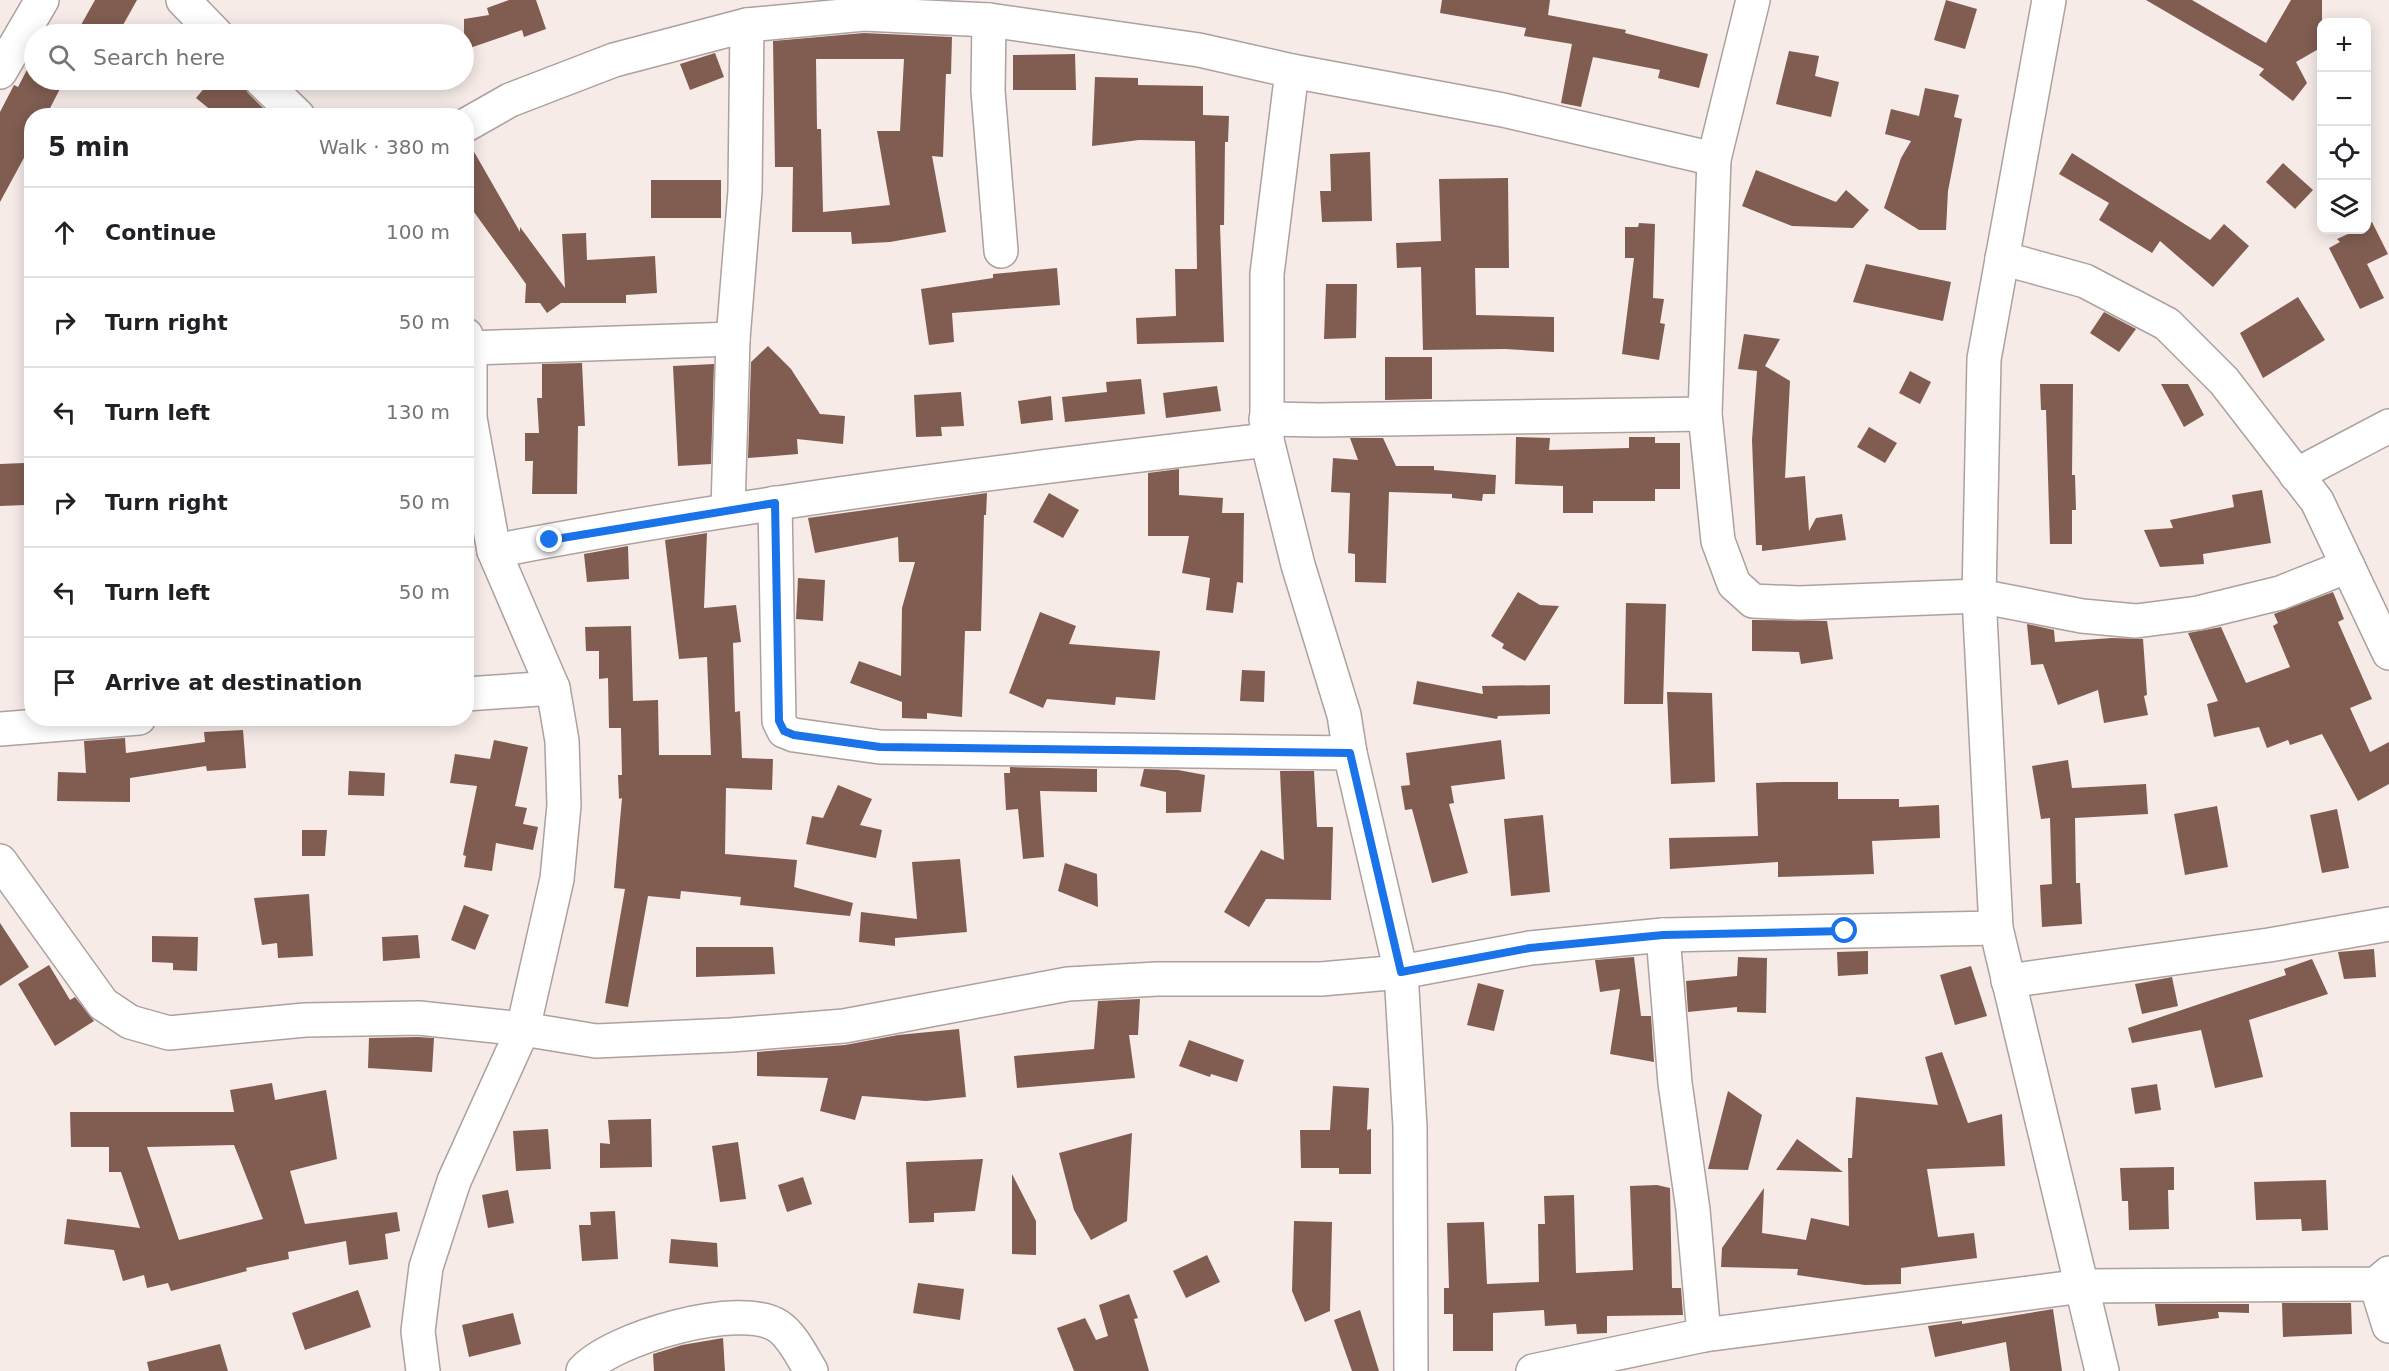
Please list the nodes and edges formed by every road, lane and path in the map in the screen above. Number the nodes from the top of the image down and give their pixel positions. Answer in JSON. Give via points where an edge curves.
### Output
{"nodes":[{"id":1,"x":42,"y":0,"type":"edge"},
{"id":2,"x":183,"y":0,"type":"edge"},
{"id":3,"x":1753,"y":0,"type":"edge"},
{"id":4,"x":2049,"y":0,"type":"edge"},
{"id":5,"x":989,"y":20,"type":"junction"},
{"id":6,"x":28,"y":24,"type":"edge"},
{"id":7,"x":206,"y":24,"type":"edge"},
{"id":8,"x":747,"y":25,"type":"junction"},
{"id":9,"x":24,"y":31,"type":"edge"},
{"id":10,"x":1292,"y":71,"type":"junction"},
{"id":11,"x":0,"y":72,"type":"edge"},
{"id":12,"x":271,"y":90,"type":"edge"},
{"id":13,"x":290,"y":108,"type":"edge"},
{"id":14,"x":474,"y":120,"type":"edge"},
{"id":15,"x":1714,"y":159,"type":"junction"},
{"id":16,"x":1001,"y":251,"type":"dead end"},
{"id":17,"x":2002,"y":258,"type":"junction"},
{"id":18,"x":733,"y":339,"type":"junction"},
{"id":19,"x":474,"y":342,"type":"edge"},
{"id":20,"x":1704,"y":414,"type":"junction"},
{"id":21,"x":2389,"y":426,"type":"edge"},
{"id":22,"x":1267,"y":429,"type":"junction"},
{"id":23,"x":474,"y":440,"type":"edge"},
{"id":24,"x":2296,"y":475,"type":"junction"},
{"id":25,"x":775,"y":503,"type":"junction"},
{"id":26,"x":728,"y":510,"type":"junction"},
{"id":27,"x":494,"y":551,"type":"junction"},
{"id":28,"x":2348,"y":567,"type":"junction"},
{"id":29,"x":1979,"y":596,"type":"junction"},
{"id":30,"x":2389,"y":652,"type":"edge"},
{"id":31,"x":553,"y":688,"type":"junction"},
{"id":32,"x":474,"y":693,"type":"edge"},
{"id":33,"x":38,"y":726,"type":"edge"},
{"id":34,"x":0,"y":729,"type":"edge"},
{"id":35,"x":1350,"y":753,"type":"junction"},
{"id":36,"x":0,"y":861,"type":"edge"},
{"id":37,"x":2389,"y":924,"type":"edge"},
{"id":38,"x":1996,"y":928,"type":"junction"},
{"id":39,"x":1663,"y":935,"type":"junction"},
{"id":40,"x":1401,"y":972,"type":"junction"},
{"id":41,"x":2008,"y":981,"type":"junction"},
{"id":42,"x":523,"y":1029,"type":"junction"},
{"id":43,"x":2383,"y":1278,"type":"edge"},
{"id":44,"x":2083,"y":1286,"type":"junction"},
{"id":45,"x":2389,"y":1326,"type":"edge"},
{"id":46,"x":1704,"y":1335,"type":"junction"},
{"id":47,"x":423,"y":1371,"type":"edge"},
{"id":48,"x":584,"y":1371,"type":"edge"},
{"id":49,"x":811,"y":1371,"type":"edge"},
{"id":50,"x":1411,"y":1371,"type":"edge"},
{"id":51,"x":1533,"y":1371,"type":"edge"},
{"id":52,"x":2102,"y":1371,"type":"edge"}],
"edges":[{"from":1,"to":6,"type":"street"},
{"from":2,"to":7,"type":"street"},
{"from":3,"to":15,"type":"street"},
{"from":4,"to":17,"type":"street"},
{"from":5,"to":8,"type":"street","via":[[864,14]]},
{"from":5,"to":10,"type":"street","via":[[1199,50]]},
{"from":5,"to":16,"type":"street","via":[[988,91]]},
{"from":8,"to":14,"type":"street","via":[[614,60],[510,100]]},
{"from":8,"to":18,"type":"street","via":[[745,191]]},
{"from":9,"to":11,"type":"street"},
{"from":10,"to":15,"type":"street","via":[[1503,110]]},
{"from":10,"to":22,"type":"street","via":[[1267,274]]},
{"from":12,"to":13,"type":"street"},
{"from":15,"to":20,"type":"street"},
{"from":17,"to":24,"type":"street","via":[[2085,281],[2167,324],[2224,381]]},
{"from":17,"to":29,"type":"street","via":[[1984,359]]},
{"from":18,"to":19,"type":"street"},
{"from":18,"to":26,"type":"street"},
{"from":20,"to":22,"type":"street","via":[[1319,420]]},
{"from":20,"to":29,"type":"street","via":[[1718,541],[1734,584],[1753,601],[1799,603]]},
{"from":21,"to":24,"type":"street"},
{"from":22,"to":25,"type":"street"},
{"from":22,"to":35,"type":"street","via":[[1298,566],[1344,714]]},
{"from":23,"to":27,"type":"street"},
{"from":24,"to":28,"type":"street","via":[[2317,501]]},
{"from":25,"to":26,"type":"street"},
{"from":25,"to":35,"type":"street","via":[[779,721],[784,731],[880,747]]},
{"from":26,"to":27,"type":"street"},
{"from":27,"to":31,"type":"street"},
{"from":28,"to":29,"type":"street","via":[[2280,593],[2198,614],[2136,621],[2082,616]]},
{"from":28,"to":30,"type":"street"},
{"from":29,"to":38,"type":"street"},
{"from":31,"to":32,"type":"street"},
{"from":31,"to":42,"type":"street","via":[[562,741],[563,816],[557,879]]},
{"from":33,"to":34,"type":"street"},
{"from":35,"to":40,"type":"street"},
{"from":36,"to":42,"type":"street","via":[[103,1004],[130,1022],[169,1033],[305,1020],[419,1018]]},
{"from":37,"to":41,"type":"street","via":[[2258,947]]},
{"from":38,"to":39,"type":"street"},
{"from":38,"to":41,"type":"street"},
{"from":39,"to":40,"type":"street","via":[[1530,948]]},
{"from":39,"to":46,"type":"street","via":[[1675,1083],[1693,1210]]},
{"from":40,"to":42,"type":"street","via":[[1321,980],[1157,979],[1068,984],[844,1026],[731,1035],[596,1041]]},
{"from":40,"to":50,"type":"street","via":[[1410,1127]]},
{"from":41,"to":44,"type":"street"},
{"from":42,"to":47,"type":"street","via":[[454,1181],[426,1267],[418,1331]]},
{"from":43,"to":44,"type":"street"},
{"from":43,"to":45,"type":"street"},
{"from":44,"to":46,"type":"street"},
{"from":44,"to":52,"type":"street"},
{"from":46,"to":51,"type":"street"},
{"from":48,"to":49,"type":"street","via":[[628,1342],[735,1317],[780,1327]]}]}
